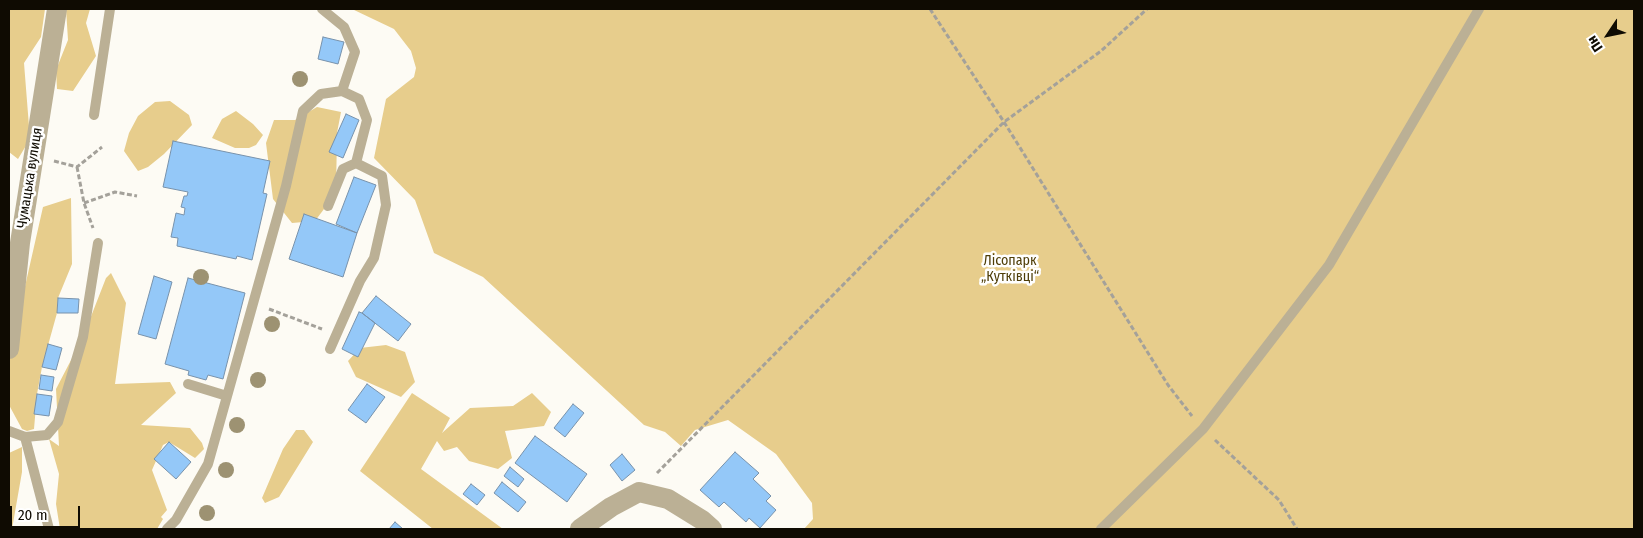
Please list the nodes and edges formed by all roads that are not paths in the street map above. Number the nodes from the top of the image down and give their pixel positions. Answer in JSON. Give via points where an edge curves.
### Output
{"nodes":[{"id":1,"x":57,"y":9,"type":"edge"},
{"id":2,"x":110,"y":9,"type":"edge"},
{"id":3,"x":322,"y":9,"type":"edge"},
{"id":4,"x":1479,"y":9,"type":"edge"},
{"id":5,"x":342,"y":91,"type":"junction"},
{"id":6,"x":94,"y":115,"type":"dead end"},
{"id":7,"x":356,"y":163,"type":"junction"},
{"id":8,"x":328,"y":206,"type":"dead end"},
{"id":9,"x":98,"y":243,"type":"road end"},
{"id":10,"x":9,"y":349,"type":"edge"},
{"id":11,"x":330,"y":349,"type":"dead end"},
{"id":12,"x":188,"y":384,"type":"dead end"},
{"id":13,"x":227,"y":396,"type":"junction"},
{"id":14,"x":9,"y":431,"type":"edge"},
{"id":15,"x":25,"y":437,"type":"junction"},
{"id":16,"x":49,"y":529,"type":"edge"},
{"id":17,"x":167,"y":529,"type":"edge"},
{"id":18,"x":580,"y":529,"type":"edge"},
{"id":19,"x":712,"y":529,"type":"edge"},
{"id":20,"x":1101,"y":529,"type":"edge"}],
"edges":[{"from":1,"to":10,"type":"street","name":"Чумацька вулиця","via":[[20,243]]},
{"from":2,"to":6,"type":"lane"},
{"from":3,"to":5,"type":"lane","via":[[344,27],[355,52]]},
{"from":4,"to":20,"type":"lane","via":[[1329,265],[1203,429]]},
{"from":5,"to":7,"type":"lane","via":[[359,99],[367,120]]},
{"from":5,"to":13,"type":"lane","via":[[321,94],[303,111],[286,186]]},
{"from":7,"to":8,"type":"lane","via":[[342,169]]},
{"from":7,"to":11,"type":"lane","via":[[382,176],[386,205],[374,258],[360,281]]},
{"from":9,"to":15,"type":"lane","via":[[83,337],[58,422],[47,435]]},
{"from":12,"to":13,"type":"lane"},
{"from":13,"to":17,"type":"lane","via":[[208,464],[176,520]]},
{"from":14,"to":15,"type":"lane"},
{"from":15,"to":16,"type":"lane"},
{"from":18,"to":19,"type":"street","via":[[639,492],[668,499]]}]}
